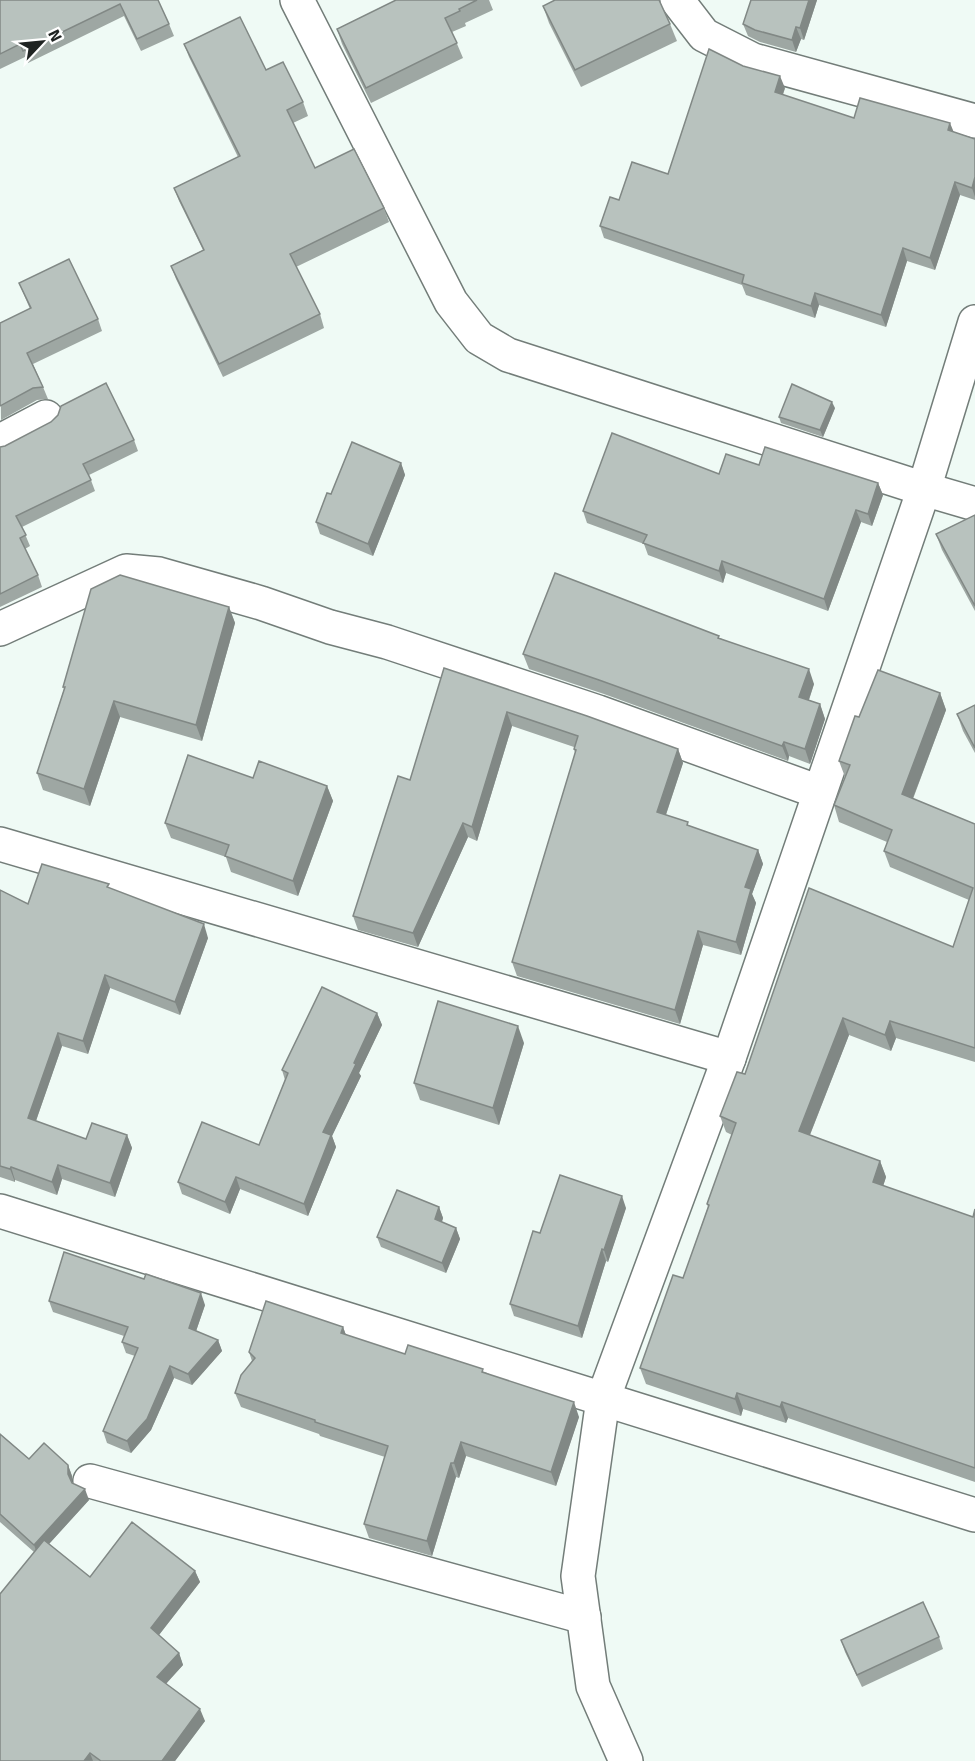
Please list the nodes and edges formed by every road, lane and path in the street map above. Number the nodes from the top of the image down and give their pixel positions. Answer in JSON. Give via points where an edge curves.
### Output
{"nodes":[{"id":1,"x":298,"y":0,"type":"edge"},
{"id":2,"x":677,"y":0,"type":"edge"},
{"id":3,"x":975,"y":121,"type":"edge"},
{"id":4,"x":975,"y":322,"type":"edge"},
{"id":5,"x":46,"y":417,"type":"dead end"},
{"id":6,"x":0,"y":441,"type":"edge"},
{"id":7,"x":924,"y":489,"type":"junction"},
{"id":8,"x":975,"y":504,"type":"edge"},
{"id":9,"x":0,"y":629,"type":"edge"},
{"id":10,"x":819,"y":792,"type":"junction"},
{"id":11,"x":0,"y":844,"type":"edge"},
{"id":12,"x":729,"y":1058,"type":"junction"},
{"id":13,"x":0,"y":1211,"type":"edge"},
{"id":14,"x":603,"y":1399,"type":"junction"},
{"id":15,"x":90,"y":1481,"type":"dead end"},
{"id":16,"x":975,"y":1515,"type":"edge"},
{"id":17,"x":584,"y":1617,"type":"junction"},
{"id":18,"x":626,"y":1761,"type":"edge"}],
"edges":[{"from":1,"to":7,"type":"street","via":[[451,302],[479,338],[508,355]]},
{"from":2,"to":3,"type":"street","via":[[704,35],[753,60]]},
{"from":4,"to":7,"type":"street"},
{"from":5,"to":6,"type":"street"},
{"from":7,"to":8,"type":"street"},
{"from":7,"to":10,"type":"street"},
{"from":9,"to":10,"type":"street","via":[[126,571],[159,574],[387,642],[598,712]]},
{"from":10,"to":12,"type":"street"},
{"from":11,"to":12,"type":"street"},
{"from":12,"to":14,"type":"street"},
{"from":13,"to":14,"type":"street"},
{"from":14,"to":16,"type":"street"},
{"from":14,"to":17,"type":"street","via":[[578,1576]]},
{"from":15,"to":17,"type":"street"},
{"from":17,"to":18,"type":"street","via":[[593,1686]]}]}
